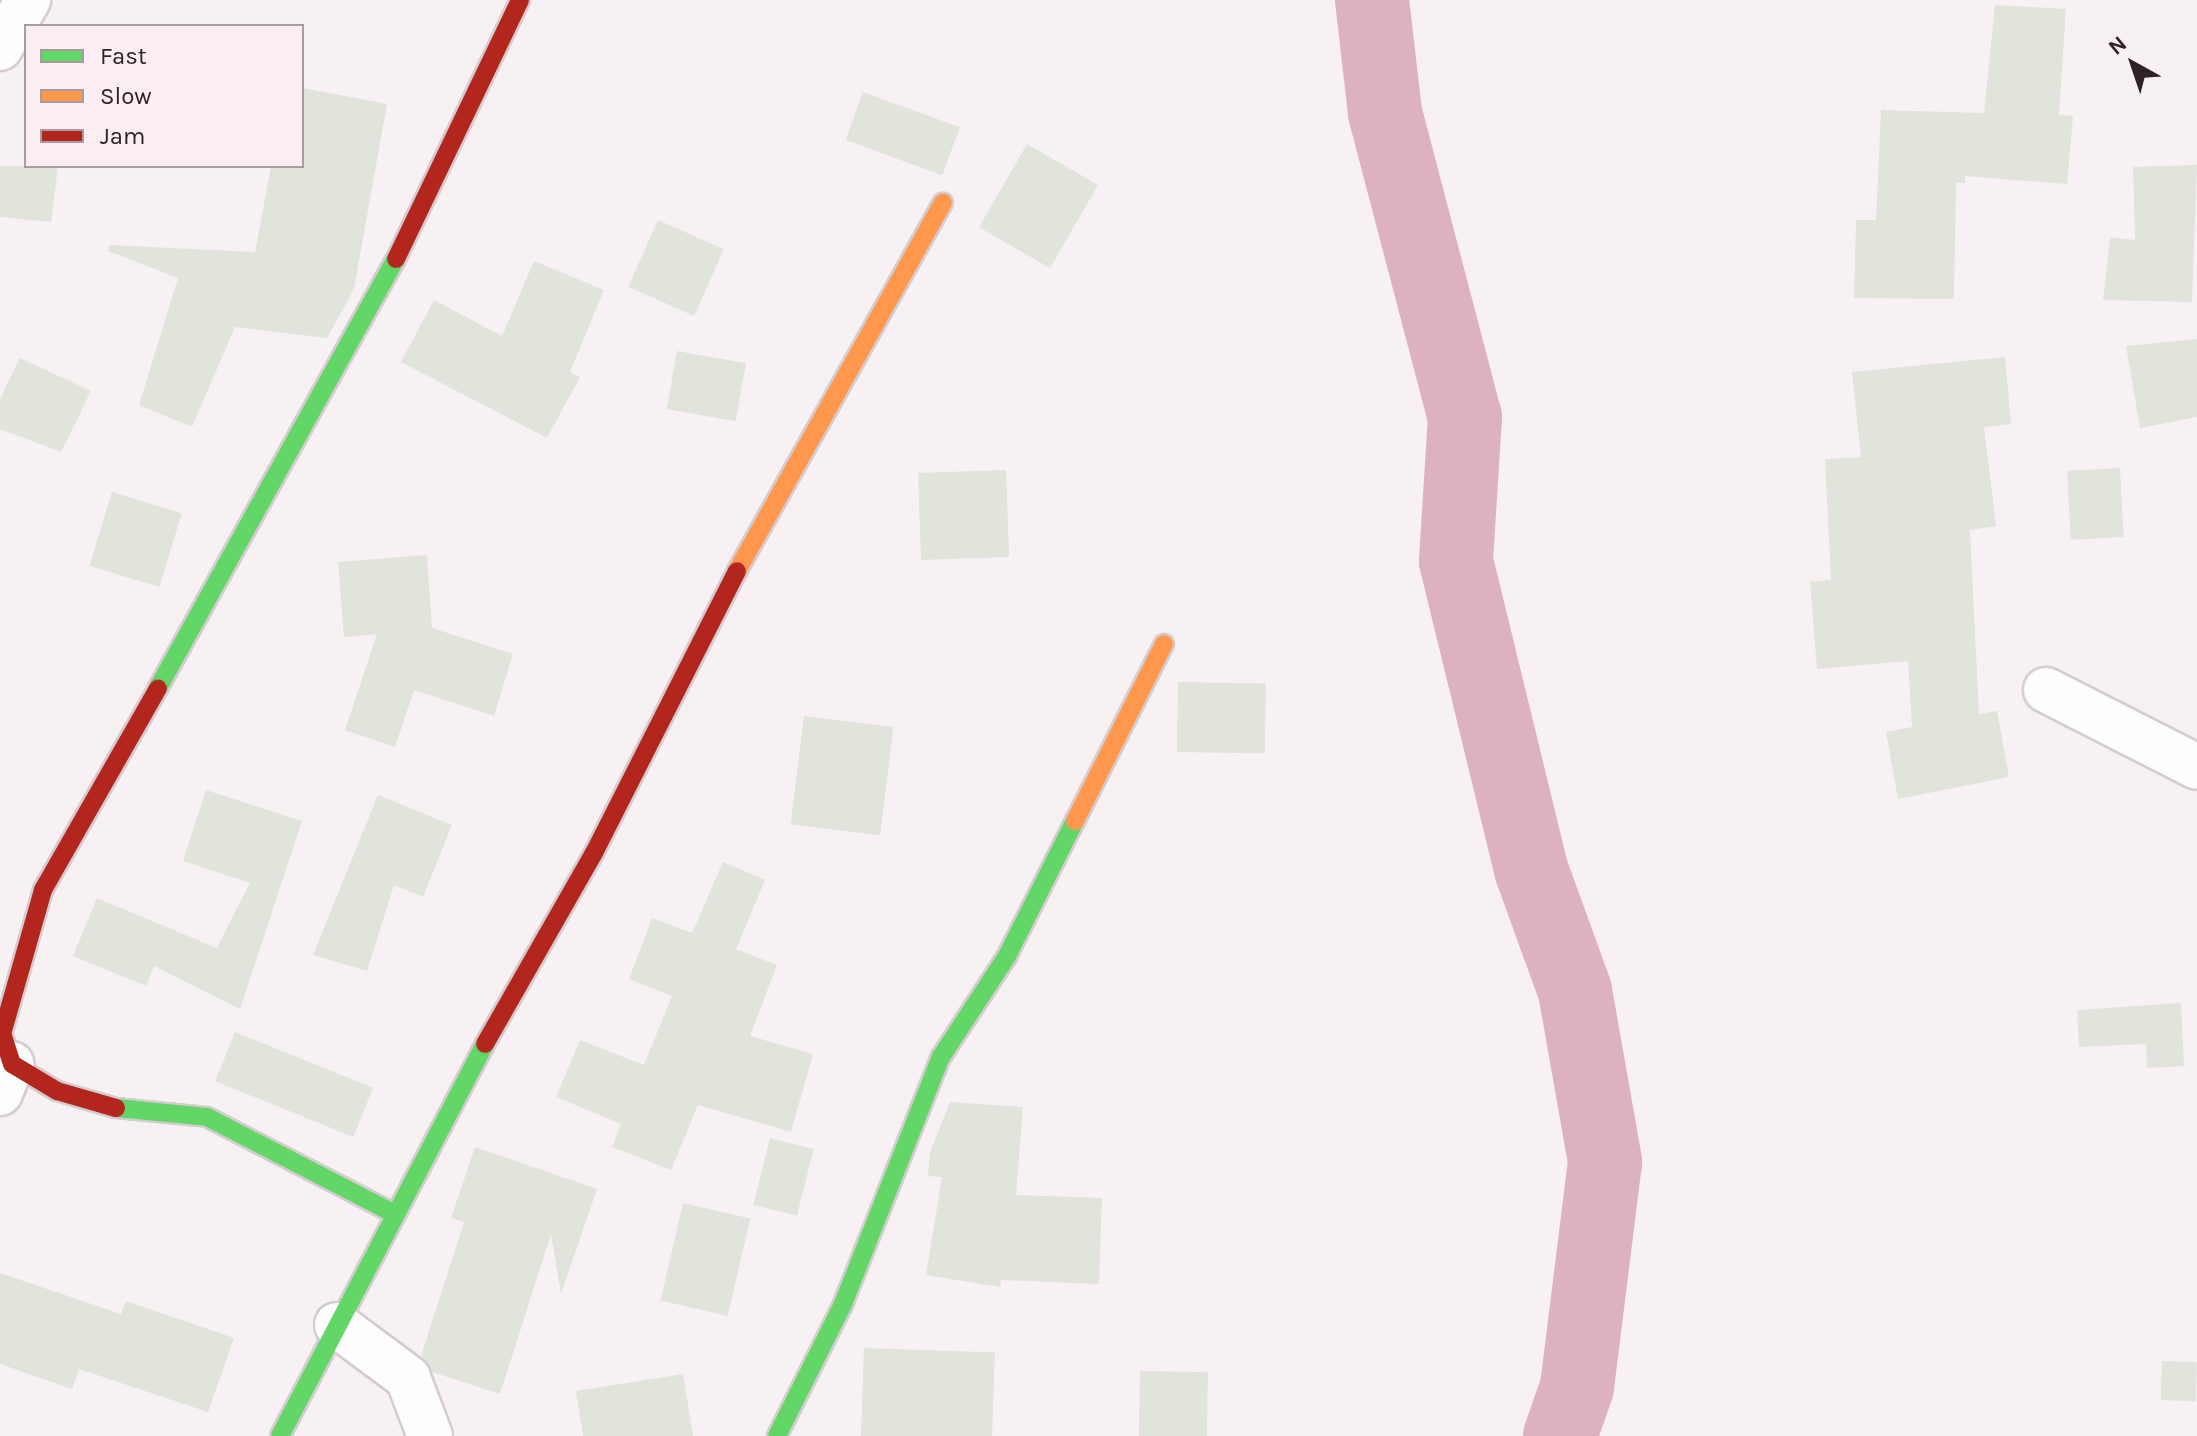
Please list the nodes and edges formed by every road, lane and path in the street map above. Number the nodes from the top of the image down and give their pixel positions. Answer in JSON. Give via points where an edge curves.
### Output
{"nodes":[{"id":1,"x":28,"y":0,"type":"edge"},
{"id":2,"x":520,"y":0,"type":"edge"},
{"id":3,"x":0,"y":48,"type":"edge"},
{"id":4,"x":943,"y":203,"type":"dead end"},
{"id":5,"x":1164,"y":644,"type":"dead end"},
{"id":6,"x":2046,"y":690,"type":"dead end"},
{"id":7,"x":2197,"y":767,"type":"edge"},
{"id":8,"x":6,"y":1078,"type":"edge"},
{"id":9,"x":395,"y":1214,"type":"junction"},
{"id":10,"x":337,"y":1325,"type":"junction"},
{"id":11,"x":280,"y":1436,"type":"edge"},
{"id":12,"x":430,"y":1436,"type":"edge"},
{"id":13,"x":777,"y":1436,"type":"edge"}],
"edges":[{"from":1,"to":3,"type":"street"},
{"from":2,"to":8,"type":"street","via":[[370,314],[43,890],[10,986],[2,1034]]},
{"from":4,"to":9,"type":"street","via":[[774,498],[594,853]]},
{"from":5,"to":13,"type":"street","via":[[1007,956],[941,1057],[843,1304]]},
{"from":6,"to":7,"type":"street"},
{"from":8,"to":9,"type":"street","via":[[96,1106],[207,1117]]},
{"from":9,"to":10,"type":"street"},
{"from":10,"to":11,"type":"street"},
{"from":10,"to":12,"type":"street","via":[[408,1378]]}]}
